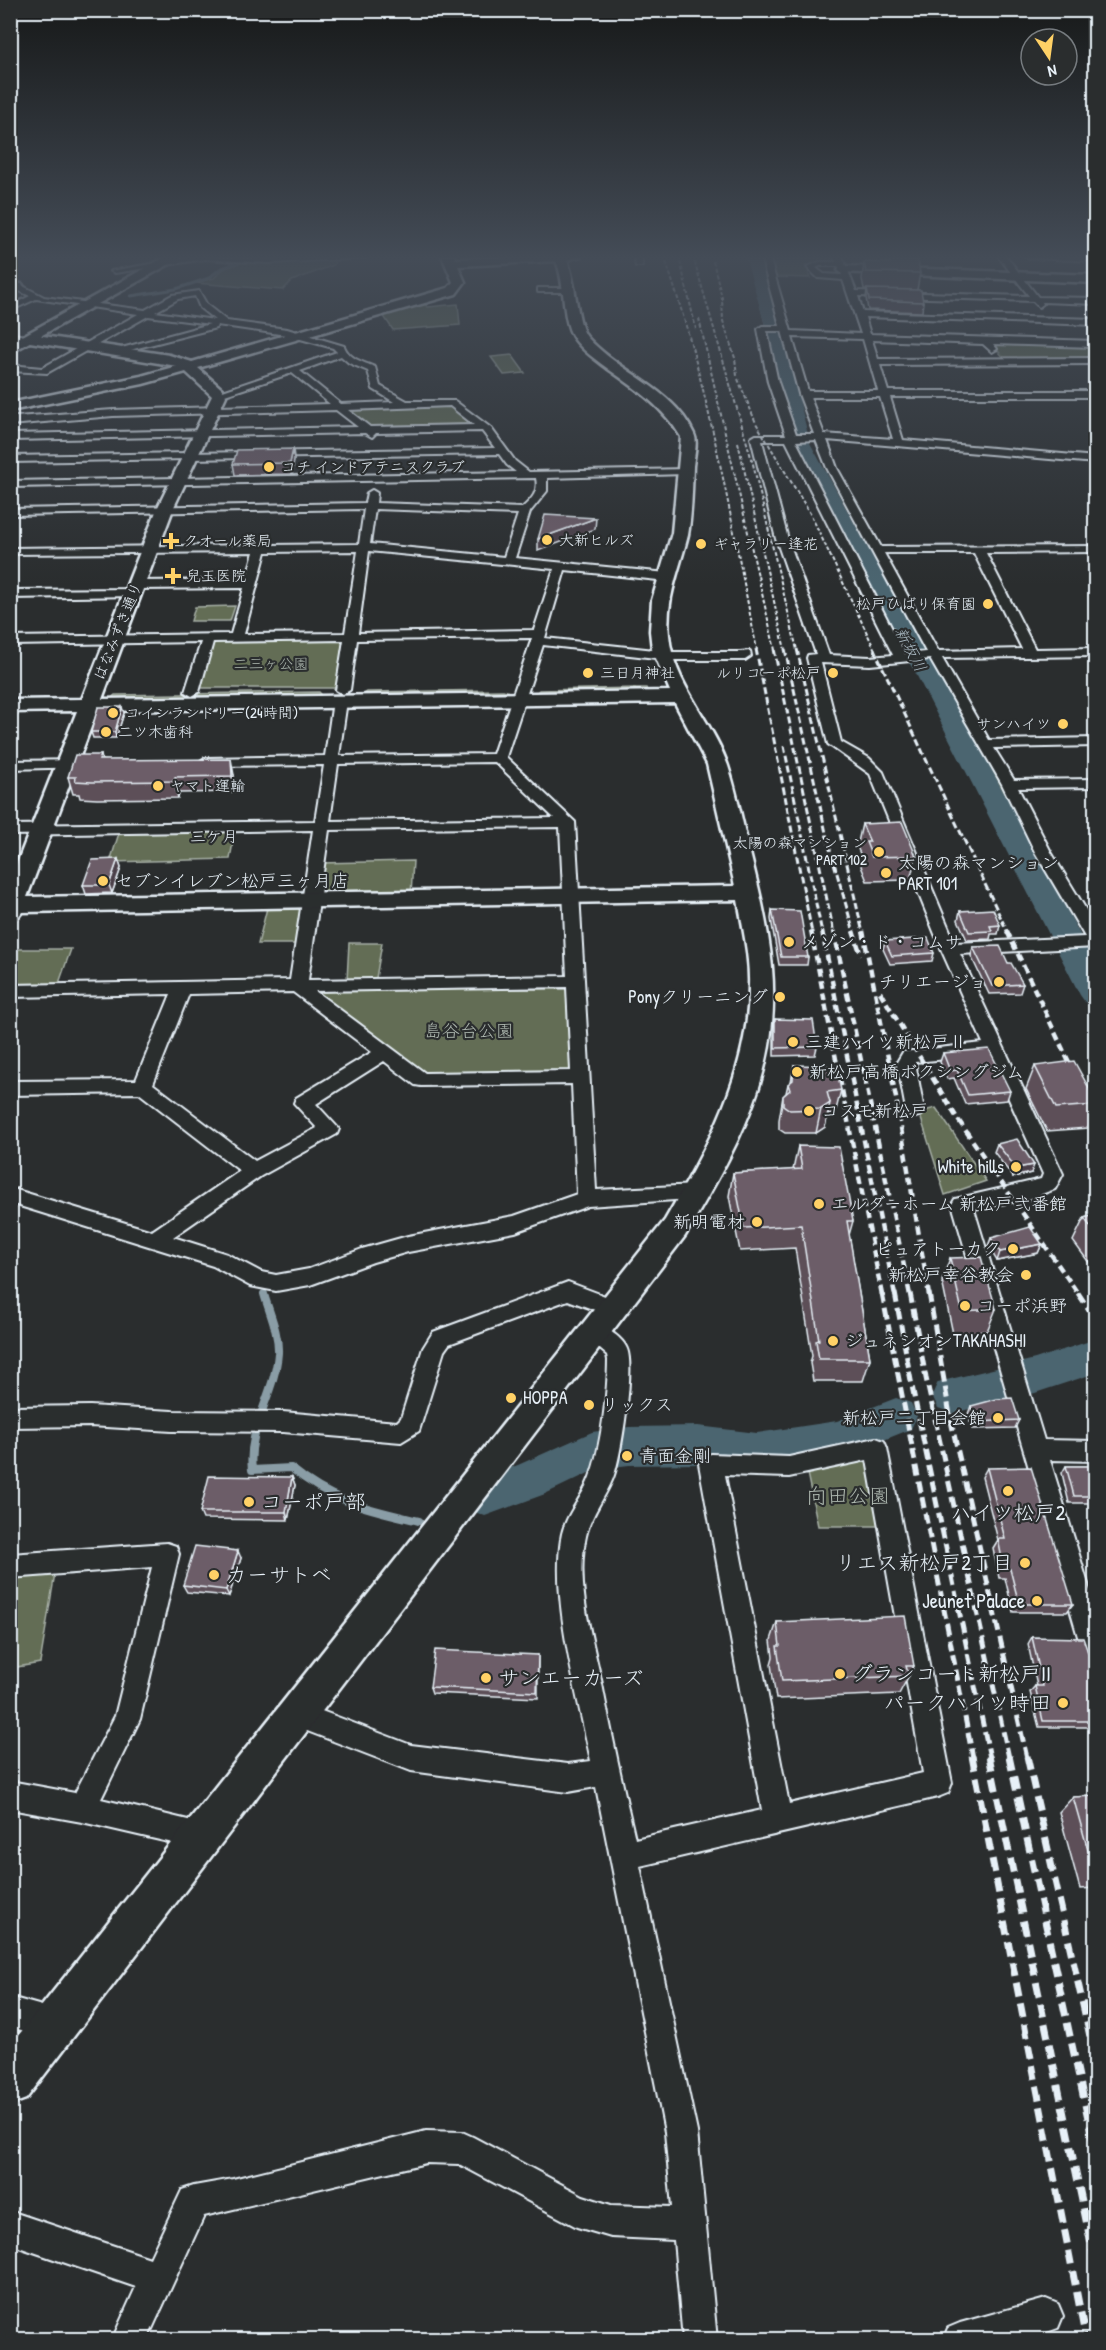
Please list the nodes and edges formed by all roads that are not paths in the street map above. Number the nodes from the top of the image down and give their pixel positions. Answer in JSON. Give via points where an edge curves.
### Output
{"nodes":[{"id":1,"x":55,"y":366,"type":"edge"},
{"id":2,"x":190,"y":366,"type":"edge"},
{"id":3,"x":194,"y":366,"type":"edge"},
{"id":4,"x":305,"y":366,"type":"edge"},
{"id":5,"x":364,"y":366,"type":"edge"},
{"id":6,"x":612,"y":366,"type":"edge"},
{"id":7,"x":770,"y":366,"type":"edge"},
{"id":8,"x":796,"y":366,"type":"edge"},
{"id":9,"x":875,"y":366,"type":"edge"},
{"id":10,"x":189,"y":367,"type":"junction"},
{"id":11,"x":10,"y":368,"type":"edge"},
{"id":12,"x":293,"y":370,"type":"junction"},
{"id":13,"x":804,"y":394,"type":"junction"},
{"id":14,"x":884,"y":394,"type":"junction"},
{"id":15,"x":1095,"y":394,"type":"edge"},
{"id":16,"x":216,"y":402,"type":"junction"},
{"id":17,"x":405,"y":404,"type":"junction"},
{"id":18,"x":10,"y":407,"type":"edge"},
{"id":19,"x":340,"y":407,"type":"junction"},
{"id":20,"x":10,"y":422,"type":"edge"},
{"id":21,"x":484,"y":428,"type":"junction"},
{"id":22,"x":370,"y":430,"type":"junction"},
{"id":23,"x":200,"y":434,"type":"junction"},
{"id":24,"x":791,"y":436,"type":"junction"},
{"id":25,"x":816,"y":436,"type":"junction"},
{"id":26,"x":10,"y":437,"type":"edge"},
{"id":27,"x":899,"y":442,"type":"junction"},
{"id":28,"x":502,"y":451,"type":"junction"},
{"id":29,"x":374,"y":453,"type":"junction"},
{"id":30,"x":1011,"y":453,"type":"junction"},
{"id":31,"x":189,"y":456,"type":"junction"},
{"id":32,"x":10,"y":459,"type":"edge"},
{"id":33,"x":1095,"y":460,"type":"edge"},
{"id":34,"x":1020,"y":465,"type":"dead end"},
{"id":35,"x":685,"y":471,"type":"junction"},
{"id":36,"x":527,"y":475,"type":"junction"},
{"id":37,"x":541,"y":475,"type":"junction"},
{"id":38,"x":375,"y":478,"type":"junction"},
{"id":39,"x":177,"y":482,"type":"junction"},
{"id":40,"x":10,"y":484,"type":"edge"},
{"id":41,"x":370,"y":506,"type":"junction"},
{"id":42,"x":165,"y":509,"type":"junction"},
{"id":43,"x":10,"y":512,"type":"edge"},
{"id":44,"x":525,"y":512,"type":"junction"},
{"id":45,"x":364,"y":547,"type":"junction"},
{"id":46,"x":261,"y":548,"type":"junction"},
{"id":47,"x":978,"y":549,"type":"junction"},
{"id":48,"x":1095,"y":549,"type":"edge"},
{"id":49,"x":150,"y":550,"type":"junction"},
{"id":50,"x":876,"y":550,"type":"junction"},
{"id":51,"x":10,"y":551,"type":"edge"},
{"id":52,"x":509,"y":560,"type":"junction"},
{"id":53,"x":561,"y":565,"type":"junction"},
{"id":54,"x":667,"y":577,"type":"junction"},
{"id":55,"x":251,"y":584,"type":"junction"},
{"id":56,"x":135,"y":589,"type":"junction"},
{"id":57,"x":10,"y":594,"type":"edge"},
{"id":58,"x":350,"y":637,"type":"junction"},
{"id":59,"x":538,"y":638,"type":"junction"},
{"id":60,"x":208,"y":639,"type":"junction"},
{"id":61,"x":236,"y":639,"type":"junction"},
{"id":62,"x":115,"y":640,"type":"junction"},
{"id":63,"x":10,"y":641,"type":"edge"},
{"id":64,"x":1030,"y":652,"type":"junction"},
{"id":65,"x":1095,"y":652,"type":"edge"},
{"id":66,"x":745,"y":654,"type":"dead end"},
{"id":67,"x":663,"y":655,"type":"junction"},
{"id":68,"x":934,"y":655,"type":"junction"},
{"id":69,"x":824,"y":659,"type":"junction"},
{"id":70,"x":901,"y":659,"type":"junction"},
{"id":71,"x":679,"y":690,"type":"junction"},
{"id":72,"x":192,"y":692,"type":"junction"},
{"id":73,"x":520,"y":693,"type":"junction"},
{"id":74,"x":10,"y":695,"type":"edge"},
{"id":75,"x":341,"y":696,"type":"junction"},
{"id":76,"x":91,"y":699,"type":"junction"},
{"id":77,"x":10,"y":706,"type":"edge"},
{"id":78,"x":1095,"y":742,"type":"edge"},
{"id":79,"x":985,"y":744,"type":"junction"},
{"id":80,"x":499,"y":758,"type":"junction"},
{"id":81,"x":330,"y":761,"type":"junction"},
{"id":82,"x":187,"y":763,"type":"edge"},
{"id":83,"x":68,"y":764,"type":"junction"},
{"id":84,"x":91,"y":764,"type":"edge"},
{"id":85,"x":10,"y":765,"type":"edge"},
{"id":86,"x":1095,"y":783,"type":"edge"},
{"id":87,"x":1009,"y":784,"type":"junction"},
{"id":88,"x":567,"y":822,"type":"junction"},
{"id":89,"x":320,"y":825,"type":"junction"},
{"id":90,"x":10,"y":830,"type":"edge"},
{"id":91,"x":41,"y":830,"type":"junction"},
{"id":92,"x":748,"y":893,"type":"junction"},
{"id":93,"x":572,"y":896,"type":"junction"},
{"id":94,"x":309,"y":900,"type":"junction"},
{"id":95,"x":11,"y":907,"type":"edge"},
{"id":96,"x":1095,"y":941,"type":"edge"},
{"id":97,"x":949,"y":949,"type":"junction"},
{"id":98,"x":577,"y":981,"type":"junction"},
{"id":99,"x":298,"y":987,"type":"junction"},
{"id":100,"x":182,"y":989,"type":"junction"},
{"id":101,"x":10,"y":992,"type":"edge"},
{"id":102,"x":995,"y":1048,"type":"junction"},
{"id":103,"x":385,"y":1052,"type":"junction"},
{"id":104,"x":582,"y":1077,"type":"junction"},
{"id":105,"x":143,"y":1086,"type":"junction"},
{"id":106,"x":10,"y":1088,"type":"edge"},
{"id":107,"x":915,"y":1110,"type":"dead end"},
{"id":108,"x":254,"y":1171,"type":"junction"},
{"id":109,"x":697,"y":1193,"type":"junction"},
{"id":110,"x":10,"y":1195,"type":"edge"},
{"id":111,"x":587,"y":1198,"type":"junction"},
{"id":112,"x":154,"y":1240,"type":"junction"},
{"id":113,"x":614,"y":1308,"type":"junction"},
{"id":114,"x":596,"y":1333,"type":"junction"},
{"id":115,"x":10,"y":1417,"type":"edge"},
{"id":116,"x":1035,"y":1450,"type":"junction"},
{"id":117,"x":1095,"y":1451,"type":"edge"},
{"id":118,"x":10,"y":1566,"type":"edge"},
{"id":119,"x":1095,"y":1654,"type":"edge"},
{"id":120,"x":298,"y":1715,"type":"junction"},
{"id":121,"x":606,"y":1772,"type":"junction"},
{"id":122,"x":10,"y":1795,"type":"edge"},
{"id":123,"x":82,"y":1808,"type":"junction"},
{"id":124,"x":778,"y":1820,"type":"junction"},
{"id":125,"x":202,"y":1836,"type":"junction"},
{"id":126,"x":623,"y":1856,"type":"junction"},
{"id":127,"x":10,"y":2012,"type":"edge"},
{"id":128,"x":56,"y":2024,"type":"junction"},
{"id":129,"x":10,"y":2083,"type":"edge"},
{"id":130,"x":688,"y":2224,"type":"junction"},
{"id":131,"x":10,"y":2227,"type":"edge"},
{"id":132,"x":159,"y":2278,"type":"junction"},
{"id":133,"x":1046,"y":2316,"type":"dead end"},
{"id":134,"x":129,"y":2340,"type":"edge"},
{"id":135,"x":700,"y":2340,"type":"edge"},
{"id":136,"x":960,"y":2340,"type":"edge"}],
"edges":[{"from":1,"to":11,"type":"street","via":[[45,371]]},
{"from":2,"to":10,"type":"street"},
{"from":3,"to":10,"type":"street"},
{"from":4,"to":12,"type":"street"},
{"from":5,"to":17,"type":"street","via":[[372,369],[376,387]]},
{"from":6,"to":35,"type":"street","via":[[659,400],[684,429],[688,437]]},
{"from":7,"to":24,"type":"street"},
{"from":8,"to":13,"type":"street"},
{"from":9,"to":14,"type":"street"},
{"from":10,"to":16,"type":"street"},
{"from":10,"to":18,"type":"street"},
{"from":12,"to":16,"type":"street"},
{"from":12,"to":19,"type":"street"},
{"from":13,"to":14,"type":"street"},
{"from":13,"to":25,"type":"street"},
{"from":14,"to":15,"type":"street"},
{"from":14,"to":27,"type":"street"},
{"from":16,"to":19,"type":"street"},
{"from":16,"to":20,"type":"street"},
{"from":16,"to":23,"type":"street","name":"はなみずき通り"},
{"from":17,"to":19,"type":"street"},
{"from":17,"to":21,"type":"street","via":[[450,402]]},
{"from":19,"to":22,"type":"street"},
{"from":21,"to":22,"type":"street"},
{"from":21,"to":28,"type":"street"},
{"from":22,"to":23,"type":"street"},
{"from":22,"to":29,"type":"street"},
{"from":23,"to":26,"type":"street"},
{"from":23,"to":31,"type":"street","name":"はなみずき通り"},
{"from":24,"to":25,"type":"street"},
{"from":24,"to":69,"type":"street","via":[[756,438],[782,538]]},
{"from":24,"to":70,"type":"street"},
{"from":25,"to":27,"type":"street"},
{"from":25,"to":50,"type":"street"},
{"from":27,"to":30,"type":"street"},
{"from":28,"to":29,"type":"street"},
{"from":28,"to":36,"type":"street"},
{"from":29,"to":31,"type":"street"},
{"from":29,"to":38,"type":"street"},
{"from":30,"to":33,"type":"street"},
{"from":30,"to":34,"type":"street"},
{"from":31,"to":32,"type":"street"},
{"from":31,"to":39,"type":"street","name":"はなみずき通り"},
{"from":35,"to":37,"type":"street"},
{"from":35,"to":54,"type":"street","via":[[680,533]]},
{"from":36,"to":37,"type":"street"},
{"from":36,"to":38,"type":"street"},
{"from":37,"to":44,"type":"street","via":[[543,493]]},
{"from":38,"to":39,"type":"street"},
{"from":38,"to":41,"type":"street"},
{"from":39,"to":40,"type":"street"},
{"from":39,"to":42,"type":"street","name":"はなみずき通り"},
{"from":41,"to":42,"type":"street"},
{"from":41,"to":44,"type":"street"},
{"from":41,"to":45,"type":"street"},
{"from":42,"to":43,"type":"street"},
{"from":42,"to":49,"type":"street","name":"はなみずき通り"},
{"from":44,"to":52,"type":"street"},
{"from":45,"to":46,"type":"street"},
{"from":45,"to":52,"type":"street"},
{"from":45,"to":58,"type":"street"},
{"from":46,"to":49,"type":"street"},
{"from":46,"to":55,"type":"street"},
{"from":47,"to":48,"type":"street"},
{"from":47,"to":50,"type":"street"},
{"from":47,"to":64,"type":"street"},
{"from":49,"to":51,"type":"street"},
{"from":49,"to":56,"type":"street","name":"はなみずき通り"},
{"from":50,"to":68,"type":"street"},
{"from":52,"to":53,"type":"street"},
{"from":53,"to":54,"type":"street"},
{"from":53,"to":59,"type":"street"},
{"from":54,"to":67,"type":"street","via":[[659,619]]},
{"from":55,"to":56,"type":"street"},
{"from":55,"to":61,"type":"street"},
{"from":56,"to":57,"type":"street"},
{"from":56,"to":62,"type":"street","name":"はなみずき通り"},
{"from":58,"to":59,"type":"street"},
{"from":58,"to":61,"type":"street"},
{"from":58,"to":75,"type":"street"},
{"from":59,"to":67,"type":"street"},
{"from":59,"to":73,"type":"street"},
{"from":60,"to":61,"type":"street"},
{"from":60,"to":62,"type":"street"},
{"from":60,"to":72,"type":"street"},
{"from":62,"to":63,"type":"street"},
{"from":62,"to":76,"type":"street","name":"はなみずき通り"},
{"from":64,"to":65,"type":"street"},
{"from":64,"to":68,"type":"street"},
{"from":66,"to":67,"type":"street"},
{"from":67,"to":71,"type":"street"},
{"from":68,"to":70,"type":"street"},
{"from":68,"to":79,"type":"street"},
{"from":69,"to":70,"type":"street"},
{"from":69,"to":97,"type":"street","via":[[813,658],[836,744],[876,772]]},
{"from":71,"to":73,"type":"street"},
{"from":71,"to":92,"type":"street","via":[[717,764]]},
{"from":72,"to":75,"type":"street"},
{"from":72,"to":76,"type":"street"},
{"from":73,"to":75,"type":"street"},
{"from":73,"to":80,"type":"street"},
{"from":74,"to":76,"type":"street"},
{"from":75,"to":76,"type":"street"},
{"from":75,"to":81,"type":"street"},
{"from":76,"to":77,"type":"street"},
{"from":76,"to":83,"type":"street","name":"はなみずき通り"},
{"from":78,"to":79,"type":"street"},
{"from":79,"to":87,"type":"street"},
{"from":80,"to":81,"type":"street"},
{"from":80,"to":88,"type":"street"},
{"from":81,"to":82,"type":"street"},
{"from":81,"to":89,"type":"street"},
{"from":83,"to":84,"type":"street"},
{"from":83,"to":85,"type":"street"},
{"from":83,"to":91,"type":"street","name":"はなみずき通り"},
{"from":86,"to":87,"type":"street"},
{"from":87,"to":96,"type":"street"},
{"from":88,"to":89,"type":"street"},
{"from":88,"to":93,"type":"street"},
{"from":89,"to":91,"type":"street"},
{"from":89,"to":94,"type":"street"},
{"from":90,"to":91,"type":"street"},
{"from":91,"to":95,"type":"street","name":"はなみずき通り"},
{"from":92,"to":93,"type":"street"},
{"from":92,"to":109,"type":"street","via":[[762,985],[754,1055],[735,1113]]},
{"from":93,"to":94,"type":"street"},
{"from":93,"to":98,"type":"street"},
{"from":94,"to":95,"type":"street"},
{"from":94,"to":99,"type":"street"},
{"from":96,"to":97,"type":"street"},
{"from":97,"to":102,"type":"street"},
{"from":98,"to":99,"type":"street"},
{"from":98,"to":104,"type":"street"},
{"from":99,"to":100,"type":"street"},
{"from":99,"to":103,"type":"street"},
{"from":100,"to":101,"type":"street"},
{"from":100,"to":105,"type":"street"},
{"from":102,"to":107,"type":"street","via":[[909,1056],[906,1062]]},
{"from":102,"to":116,"type":"street","via":[[1053,1174],[1048,1184],[1028,1191],[962,1204]]},
{"from":103,"to":104,"type":"street","via":[[421,1080]]},
{"from":103,"to":108,"type":"street","via":[[303,1103],[330,1129]]},
{"from":104,"to":111,"type":"street"},
{"from":105,"to":106,"type":"street"},
{"from":105,"to":108,"type":"street"},
{"from":108,"to":112,"type":"street"},
{"from":109,"to":111,"type":"street"},
{"from":109,"to":113,"type":"street"},
{"from":110,"to":112,"type":"street"},
{"from":111,"to":112,"type":"street","via":[[515,1224],[408,1244],[310,1277],[276,1283],[263,1282],[220,1260]]},
{"from":113,"to":114,"type":"street"},
{"from":113,"to":115,"type":"street","via":[[568,1291],[441,1338],[434,1348],[411,1424],[401,1432],[284,1422]]},
{"from":114,"to":120,"type":"street"},
{"from":114,"to":121,"type":"street","via":[[617,1350],[620,1359],[614,1430],[598,1487],[574,1535],[571,1555],[578,1630]]},
{"from":116,"to":117,"type":"street"},
{"from":116,"to":119,"type":"street"},
{"from":118,"to":123,"type":"street","via":[[167,1554],[127,1719]]},
{"from":120,"to":121,"type":"street","via":[[411,1758],[568,1778]]},
{"from":120,"to":125,"type":"street"},
{"from":121,"to":126,"type":"street"},
{"from":122,"to":123,"type":"street"},
{"from":123,"to":125,"type":"street"},
{"from":124,"to":124,"type":"street","via":[[938,1783],[876,1448],[789,1467],[711,1464]]},
{"from":124,"to":126,"type":"street"},
{"from":125,"to":128,"type":"street"},
{"from":126,"to":130,"type":"street","via":[[681,2132]]},
{"from":127,"to":128,"type":"street"},
{"from":128,"to":129,"type":"street"},
{"from":130,"to":132,"type":"street","via":[[610,2221],[577,2211],[462,2148],[426,2147],[194,2202]]},
{"from":130,"to":135,"type":"street"},
{"from":131,"to":132,"type":"street"},
{"from":132,"to":134,"type":"street"},
{"from":133,"to":136,"type":"street"}]}
